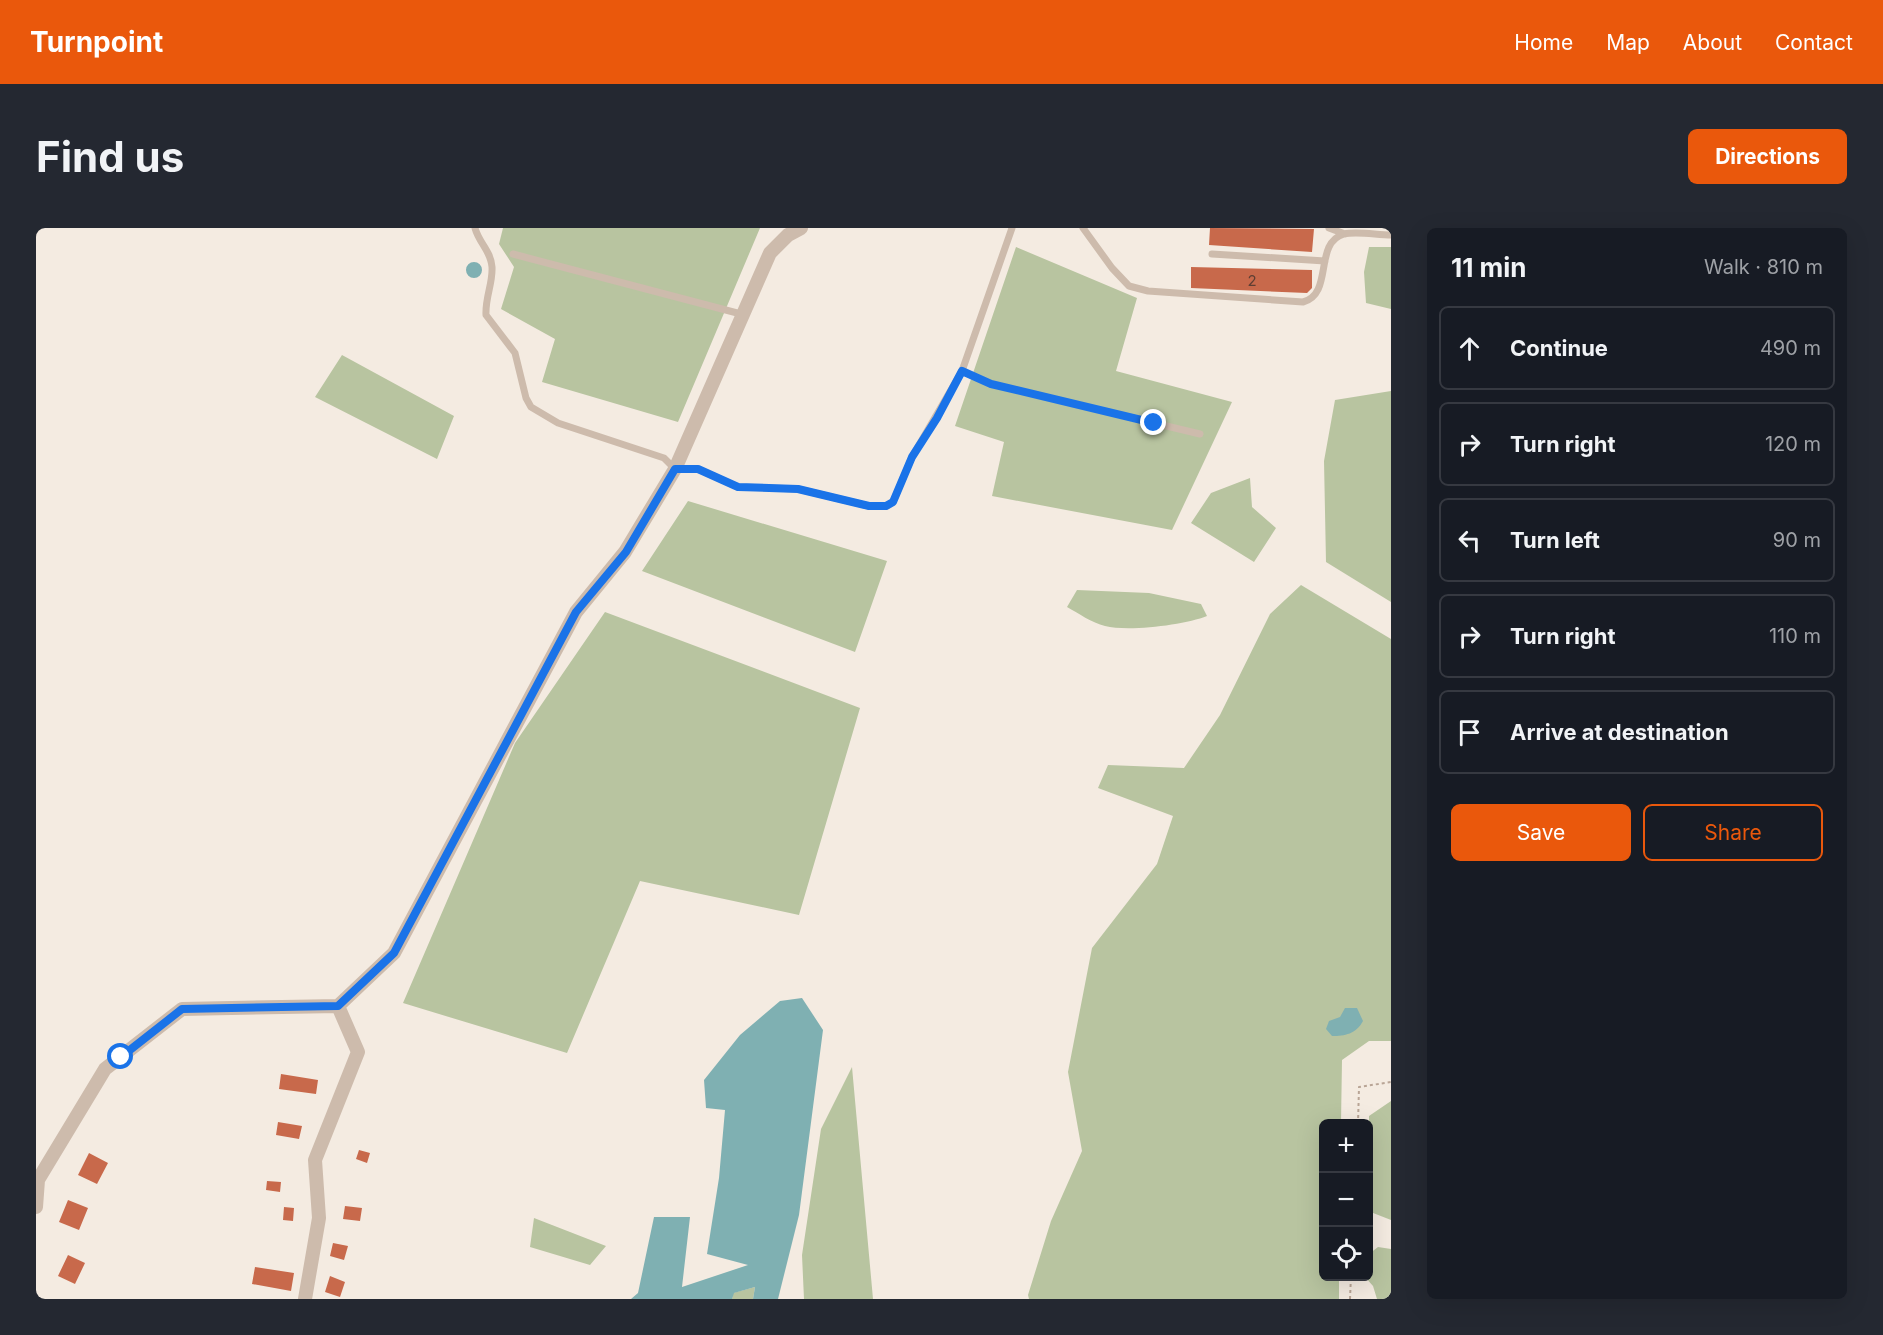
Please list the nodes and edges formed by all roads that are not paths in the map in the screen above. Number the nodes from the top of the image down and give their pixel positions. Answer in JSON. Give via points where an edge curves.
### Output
{"nodes":[{"id":1,"x":475,"y":228,"type":"edge"},
{"id":2,"x":800,"y":228,"type":"edge"},
{"id":3,"x":1012,"y":228,"type":"edge"},
{"id":4,"x":1083,"y":228,"type":"edge"},
{"id":5,"x":1329,"y":228,"type":"edge"},
{"id":6,"x":1345,"y":234,"type":"junction"},
{"id":7,"x":1391,"y":235,"type":"edge"},
{"id":8,"x":513,"y":254,"type":"dead end"},
{"id":9,"x":1212,"y":254,"type":"dead end"},
{"id":10,"x":1325,"y":261,"type":"junction"},
{"id":11,"x":741,"y":314,"type":"junction"},
{"id":12,"x":962,"y":371,"type":"junction"},
{"id":13,"x":1200,"y":434,"type":"dead end"},
{"id":14,"x":675,"y":469,"type":"junction"},
{"id":15,"x":338,"y":1006,"type":"junction"},
{"id":16,"x":36,"y":1207,"type":"edge"},
{"id":17,"x":305,"y":1299,"type":"edge"}],
"edges":[{"from":1,"to":14,"type":"lane","via":[[480,241],[489,249],[492,265],[486,315],[515,353],[531,407],[558,423],[664,458]]},
{"from":2,"to":11,"type":"street","via":[[775,248]]},
{"from":3,"to":12,"type":"lane"},
{"from":4,"to":10,"type":"lane","via":[[1129,286],[1148,291],[1303,302],[1313,300],[1317,294]]},
{"from":5,"to":6,"type":"lane"},
{"from":6,"to":7,"type":"lane"},
{"from":6,"to":10,"type":"lane","via":[[1335,238]]},
{"from":8,"to":11,"type":"lane"},
{"from":9,"to":10,"type":"lane"},
{"from":11,"to":14,"type":"street"},
{"from":12,"to":13,"type":"lane","via":[[991,384]]},
{"from":12,"to":14,"type":"lane","via":[[912,457],[893,502],[886,506],[869,506],[798,489],[738,487],[698,469]]},
{"from":14,"to":15,"type":"street","via":[[626,552],[576,612],[394,953]]},
{"from":15,"to":16,"type":"street","via":[[182,1009],[105,1070],[38,1180]]},
{"from":15,"to":17,"type":"street","via":[[358,1052],[315,1160],[319,1218]]}]}
